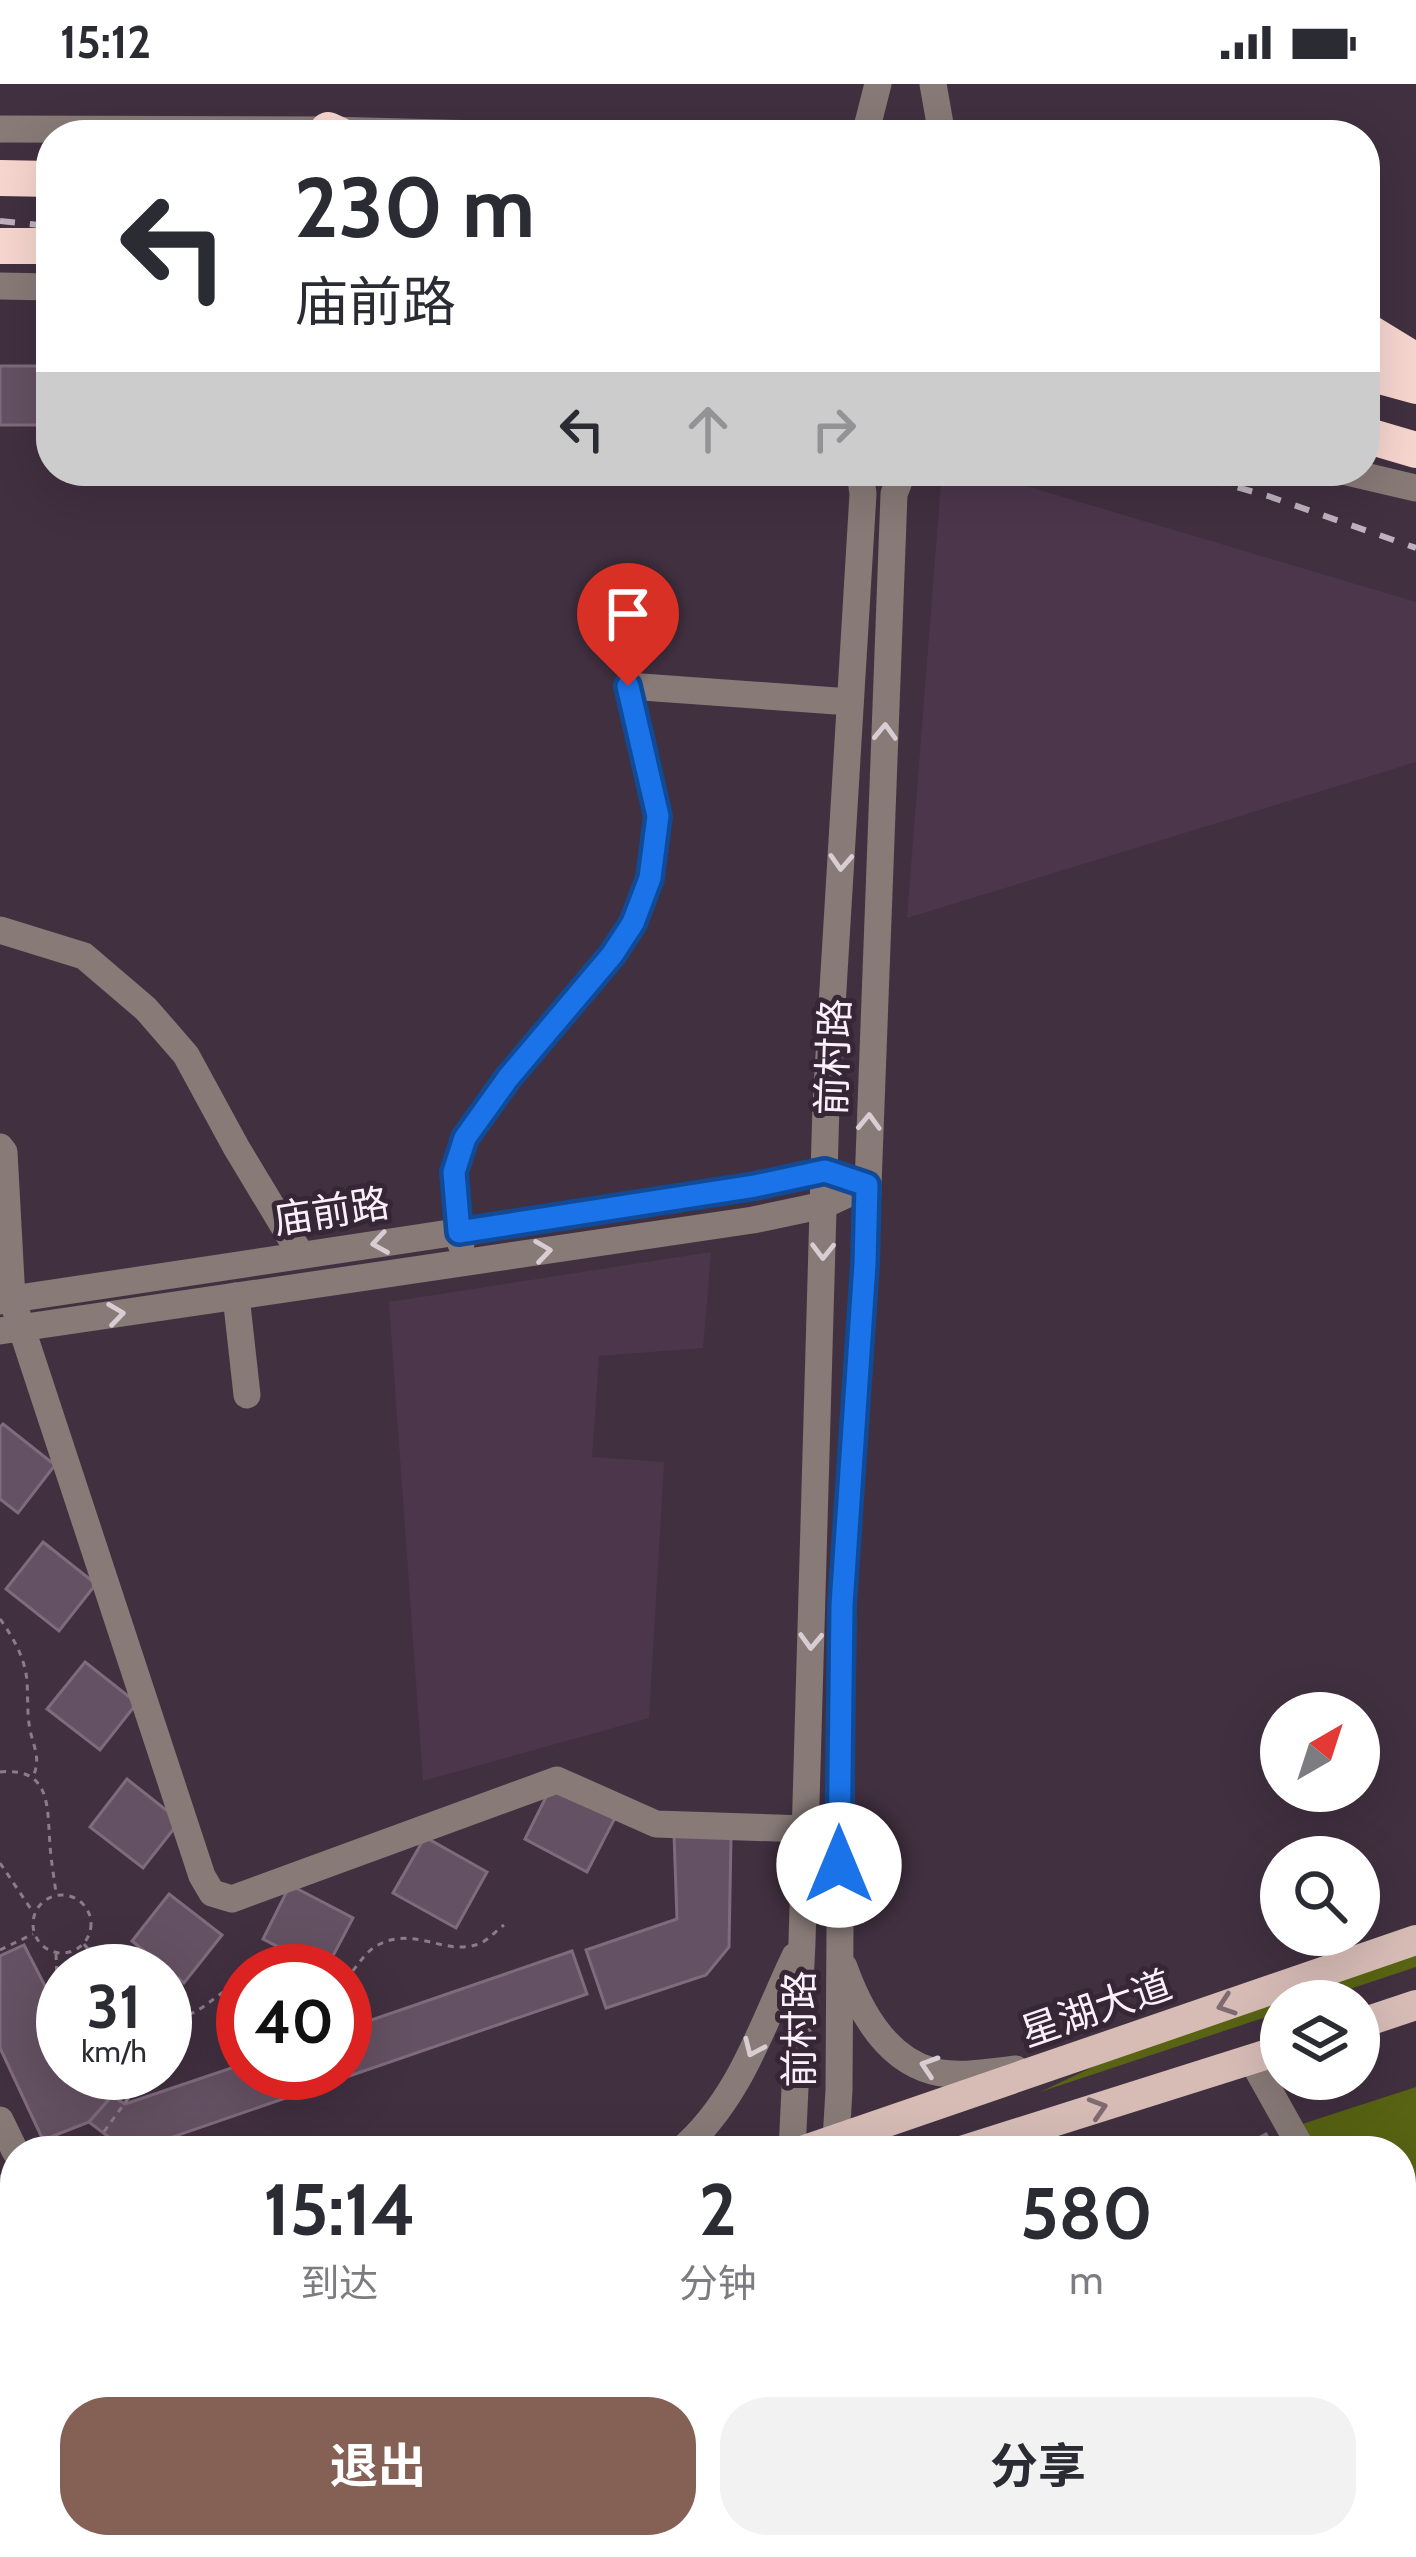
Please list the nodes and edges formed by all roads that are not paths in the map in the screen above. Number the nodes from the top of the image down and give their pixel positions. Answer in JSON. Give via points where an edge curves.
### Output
{"nodes":[{"id":1,"x":878,"y":84,"type":"edge"},
{"id":2,"x":933,"y":84,"type":"edge"},
{"id":3,"x":870,"y":120,"type":"edge"},
{"id":4,"x":939,"y":120,"type":"edge"},
{"id":5,"x":0,"y":129,"type":"edge"},
{"id":6,"x":36,"y":129,"type":"edge"},
{"id":7,"x":0,"y":178,"type":"edge"},
{"id":8,"x":36,"y":178,"type":"edge"},
{"id":9,"x":0,"y":246,"type":"edge"},
{"id":10,"x":36,"y":246,"type":"edge"},
{"id":11,"x":0,"y":286,"type":"edge"},
{"id":12,"x":36,"y":287,"type":"edge"},
{"id":13,"x":1380,"y":331,"type":"edge"},
{"id":14,"x":1380,"y":337,"type":"edge"},
{"id":15,"x":1416,"y":339,"type":"edge"},
{"id":16,"x":1416,"y":361,"type":"edge"},
{"id":17,"x":1380,"y":376,"type":"edge"},
{"id":18,"x":1416,"y":386,"type":"edge"},
{"id":19,"x":1380,"y":439,"type":"edge"},
{"id":20,"x":1416,"y":450,"type":"edge"},
{"id":21,"x":1380,"y":480,"type":"edge"},
{"id":22,"x":862,"y":486,"type":"edge"},
{"id":23,"x":897,"y":486,"type":"edge"},
{"id":24,"x":1416,"y":488,"type":"edge"},
{"id":25,"x":850,"y":702,"type":"junction"},
{"id":26,"x":0,"y":930,"type":"edge"},
{"id":27,"x":0,"y":1148,"type":"edge"},
{"id":28,"x":825,"y":1171,"type":"junction"},
{"id":29,"x":867,"y":1185,"type":"junction"},
{"id":30,"x":824,"y":1205,"type":"junction"},
{"id":31,"x":459,"y":1232,"type":"junction"},
{"id":32,"x":301,"y":1256,"type":"junction"},
{"id":33,"x":463,"y":1263,"type":"junction"},
{"id":34,"x":236,"y":1296,"type":"junction"},
{"id":35,"x":6,"y":1300,"type":"edge"},
{"id":36,"x":11,"y":1329,"type":"edge"},
{"id":37,"x":247,"y":1395,"type":"dead end"},
{"id":38,"x":805,"y":1829,"type":"junction"},
{"id":39,"x":1416,"y":1940,"type":"edge"},
{"id":40,"x":802,"y":1942,"type":"junction"},
{"id":41,"x":838,"y":1952,"type":"junction"},
{"id":42,"x":1416,"y":2005,"type":"edge"},
{"id":43,"x":1380,"y":2017,"type":"edge"},
{"id":44,"x":1260,"y":2057,"type":"edge"},
{"id":45,"x":1044,"y":2067,"type":"junction"},
{"id":46,"x":1284,"y":2100,"type":"edge"},
{"id":47,"x":698,"y":2136,"type":"edge"},
{"id":48,"x":793,"y":2136,"type":"edge"},
{"id":49,"x":836,"y":2136,"type":"edge"},
{"id":50,"x":862,"y":2136,"type":"edge"},
{"id":51,"x":1013,"y":2136,"type":"edge"},
{"id":52,"x":1298,"y":2136,"type":"edge"}],
"edges":[{"from":1,"to":3,"type":"street"},
{"from":2,"to":4,"type":"street"},
{"from":5,"to":6,"type":"street"},
{"from":7,"to":8,"type":"highway"},
{"from":9,"to":10,"type":"highway"},
{"from":11,"to":12,"type":"street"},
{"from":13,"to":15,"type":"street"},
{"from":14,"to":16,"type":"highway"},
{"from":17,"to":18,"type":"highway"},
{"from":19,"to":20,"type":"highway"},
{"from":21,"to":24,"type":"street"},
{"from":22,"to":25,"type":"street","name":"前村路"},
{"from":29,"to":23,"type":"street","name":"前村路","one_way":true},
{"from":25,"to":28,"type":"street","name":"前村路","one_way":true},
{"from":25,"to":31,"type":"street","via":[[628,686],[658,816],[650,878],[612,955],[465,1138],[454,1172]]},
{"from":26,"to":32,"type":"street","via":[[84,956],[146,1009],[186,1055]]},
{"from":27,"to":35,"type":"street"},
{"from":28,"to":29,"type":"street"},
{"from":28,"to":30,"type":"street","name":"前村路"},
{"from":28,"to":31,"type":"street","name":"庙前路"},
{"from":29,"to":30,"type":"street","name":"庙前路"},
{"from":29,"to":41,"type":"street","name":"前村路","via":[[842,1605]]},
{"from":33,"to":30,"type":"street","name":"庙前路","one_way":true},
{"from":30,"to":38,"type":"street","name":"前村路","one_way":true},
{"from":31,"to":32,"type":"street","name":"庙前路","one_way":true},
{"from":31,"to":33,"type":"street"},
{"from":32,"to":35,"type":"street","name":"庙前路"},
{"from":33,"to":34,"type":"street","name":"庙前路"},
{"from":36,"to":34,"type":"street","name":"庙前路","one_way":true},
{"from":34,"to":37,"type":"street"},
{"from":35,"to":36,"type":"street"},
{"from":36,"to":38,"type":"street","via":[[212,1894],[232,1899],[557,1780],[656,1824]]},
{"from":38,"to":40,"type":"street","name":"前村路"},
{"from":39,"to":45,"type":"main road","name":"星湖大道","one_way":true},
{"from":40,"to":47,"type":"street","one_way":true,"via":[[733,2090]]},
{"from":40,"to":48,"type":"street","name":"前村路"},
{"from":45,"to":41,"type":"street","one_way":true,"via":[[930,2071],[875,2030]]},
{"from":41,"to":49,"type":"street","name":"前村路"},
{"from":42,"to":43,"type":"main road"},
{"from":51,"to":44,"type":"main road","one_way":true},
{"from":45,"to":50,"type":"main road","name":"星湖大道"},
{"from":46,"to":52,"type":"street"}]}
